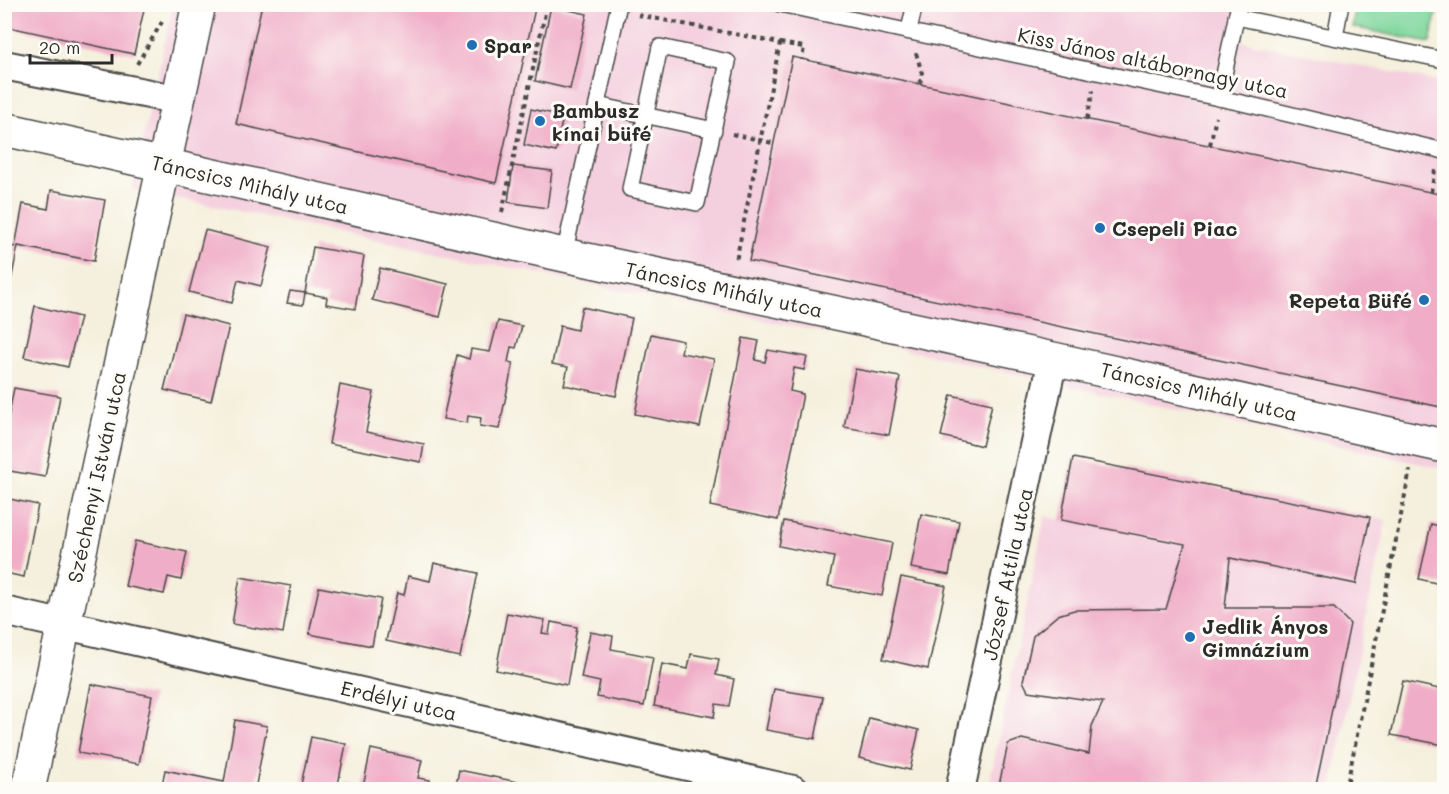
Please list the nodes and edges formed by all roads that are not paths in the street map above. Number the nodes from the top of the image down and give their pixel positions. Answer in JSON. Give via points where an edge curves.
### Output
{"nodes":[{"id":1,"x":199,"y":4,"type":"edge"},
{"id":2,"x":619,"y":4,"type":"edge"},
{"id":3,"x":780,"y":4,"type":"edge"},
{"id":4,"x":915,"y":4,"type":"edge"},
{"id":5,"x":1341,"y":4,"type":"edge"},
{"id":6,"x":1238,"y":11,"type":"edge"},
{"id":7,"x":909,"y":30,"type":"junction"},
{"id":8,"x":1335,"y":37,"type":"junction"},
{"id":9,"x":1444,"y":43,"type":"edge"},
{"id":10,"x":1443,"y":60,"type":"edge"},
{"id":11,"x":4,"y":65,"type":"edge"},
{"id":12,"x":1219,"y":98,"type":"junction"},
{"id":13,"x":179,"y":100,"type":"junction"},
{"id":14,"x":597,"y":105,"type":"junction"},
{"id":15,"x":647,"y":116,"type":"junction"},
{"id":16,"x":4,"y":129,"type":"edge"},
{"id":17,"x":714,"y":130,"type":"junction"},
{"id":18,"x":1444,"y":150,"type":"edge"},
{"id":19,"x":165,"y":164,"type":"junction"},
{"id":20,"x":564,"y":255,"type":"junction"},
{"id":21,"x":1053,"y":359,"type":"junction"},
{"id":22,"x":1430,"y":443,"type":"edge"},
{"id":23,"x":4,"y":611,"type":"edge"},
{"id":24,"x":63,"y":624,"type":"junction"},
{"id":25,"x":28,"y":789,"type":"edge"},
{"id":26,"x":793,"y":789,"type":"edge"},
{"id":27,"x":960,"y":789,"type":"edge"}],
"edges":[{"from":1,"to":13,"type":"street","name":"Széchenyi István utca"},
{"from":2,"to":14,"type":"lane"},
{"from":3,"to":7,"type":"lane","name":"Kiss János altábornagy utca"},
{"from":4,"to":7,"type":"lane"},
{"from":5,"to":8,"type":"lane"},
{"from":6,"to":8,"type":"lane"},
{"from":6,"to":12,"type":"lane"},
{"from":7,"to":12,"type":"lane","name":"Kiss János altábornagy utca"},
{"from":8,"to":10,"type":"lane"},
{"from":9,"to":10,"type":"lane"},
{"from":11,"to":13,"type":"street"},
{"from":12,"to":18,"type":"lane","name":"Kiss János altábornagy utca"},
{"from":13,"to":19,"type":"street","name":"Széchenyi István utca"},
{"from":14,"to":15,"type":"lane"},
{"from":14,"to":20,"type":"lane"},
{"from":15,"to":17,"type":"lane"},
{"from":15,"to":17,"type":"lane","via":[[660,47],[728,62]]},
{"from":15,"to":17,"type":"lane","via":[[630,189],[697,203]]},
{"from":16,"to":19,"type":"street","name":"Táncsics Mihály utca"},
{"from":19,"to":20,"type":"street","name":"Táncsics Mihály utca"},
{"from":19,"to":24,"type":"street","name":"Széchenyi István utca"},
{"from":20,"to":21,"type":"street","name":"Táncsics Mihály utca"},
{"from":21,"to":22,"type":"street","name":"Táncsics Mihály utca"},
{"from":21,"to":27,"type":"street","name":"József Attila utca"},
{"from":23,"to":24,"type":"street","name":"Erdélyi utca"},
{"from":24,"to":25,"type":"street","name":"Széchenyi István utca"},
{"from":24,"to":26,"type":"street","name":"Erdélyi utca"}]}
